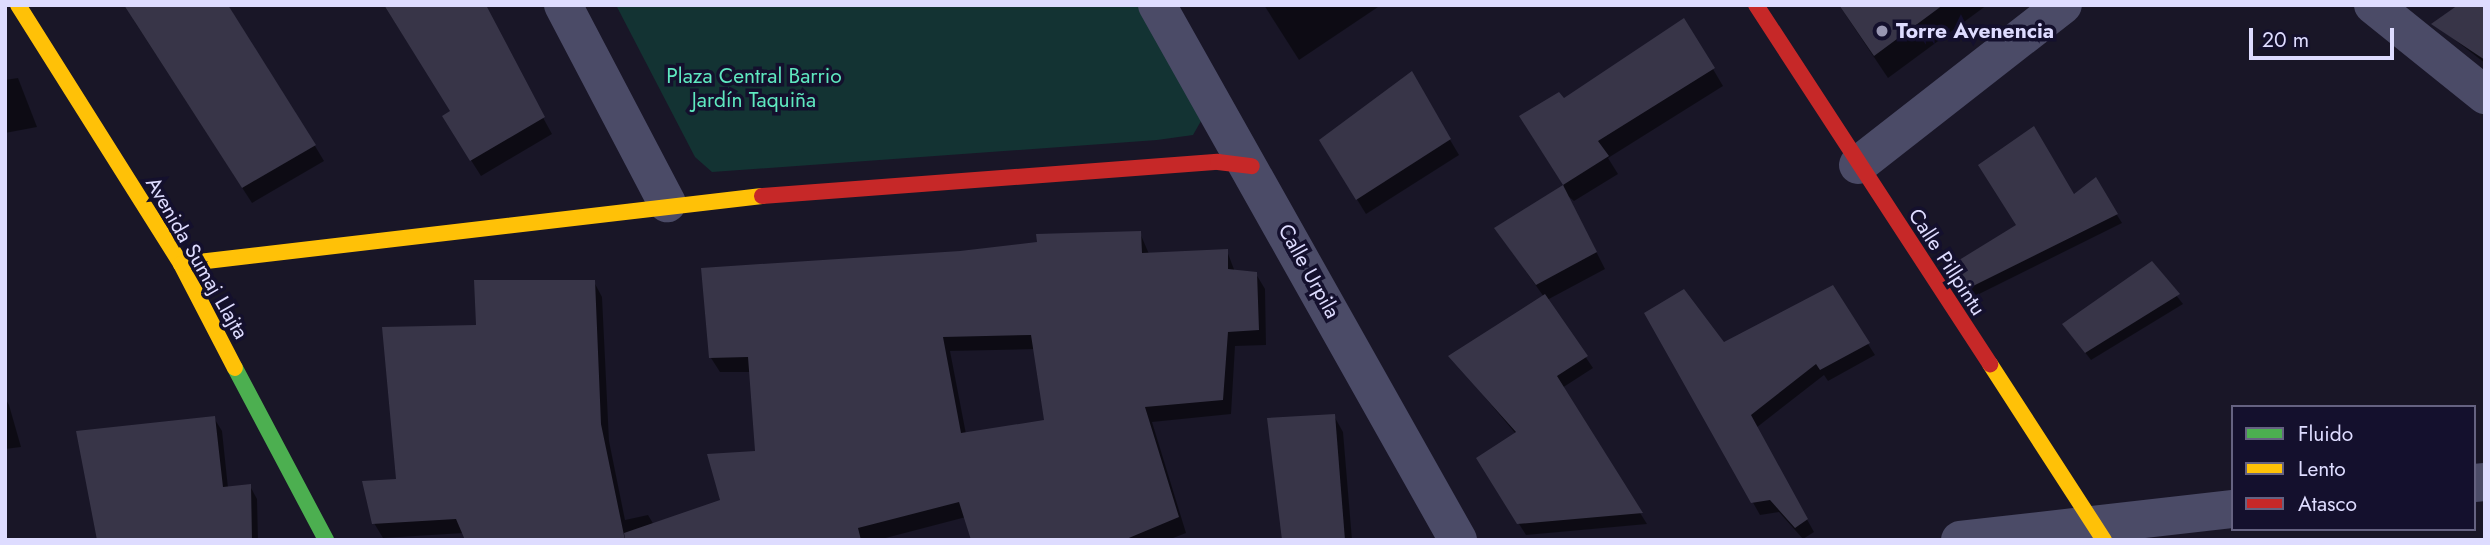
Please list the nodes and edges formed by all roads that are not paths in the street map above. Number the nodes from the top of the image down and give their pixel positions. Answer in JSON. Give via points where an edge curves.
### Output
{"nodes":[{"id":1,"x":18,"y":5,"type":"edge"},
{"id":2,"x":563,"y":5,"type":"edge"},
{"id":3,"x":1157,"y":5,"type":"edge"},
{"id":4,"x":1756,"y":5,"type":"edge"},
{"id":5,"x":2063,"y":5,"type":"edge"},
{"id":6,"x":2373,"y":5,"type":"edge"},
{"id":7,"x":2485,"y":95,"type":"edge"},
{"id":8,"x":1858,"y":165,"type":"junction"},
{"id":9,"x":1252,"y":166,"type":"junction"},
{"id":10,"x":667,"y":203,"type":"junction"},
{"id":11,"x":181,"y":264,"type":"junction"},
{"id":12,"x":2231,"y":509,"type":"edge"},
{"id":13,"x":2099,"y":532,"type":"edge"},
{"id":14,"x":326,"y":540,"type":"edge"},
{"id":15,"x":1458,"y":540,"type":"edge"},
{"id":16,"x":1960,"y":540,"type":"edge"}],
"edges":[{"from":1,"to":11,"type":"street","name":"Avenida Sumaj Llajta"},
{"from":2,"to":10,"type":"street"},
{"from":3,"to":9,"type":"street","name":"Calle Urpila"},
{"from":4,"to":8,"type":"street","name":"Calle Pillpintu"},
{"from":5,"to":8,"type":"street"},
{"from":6,"to":7,"type":"street"},
{"from":8,"to":13,"type":"street","name":"Calle Pillpintu"},
{"from":9,"to":10,"type":"street","via":[[1218,162]]},
{"from":9,"to":15,"type":"street","name":"Calle Urpila"},
{"from":10,"to":11,"type":"street"},
{"from":11,"to":14,"type":"street","name":"Avenida Sumaj Llajta"},
{"from":12,"to":13,"type":"street"},
{"from":13,"to":16,"type":"street"}]}
